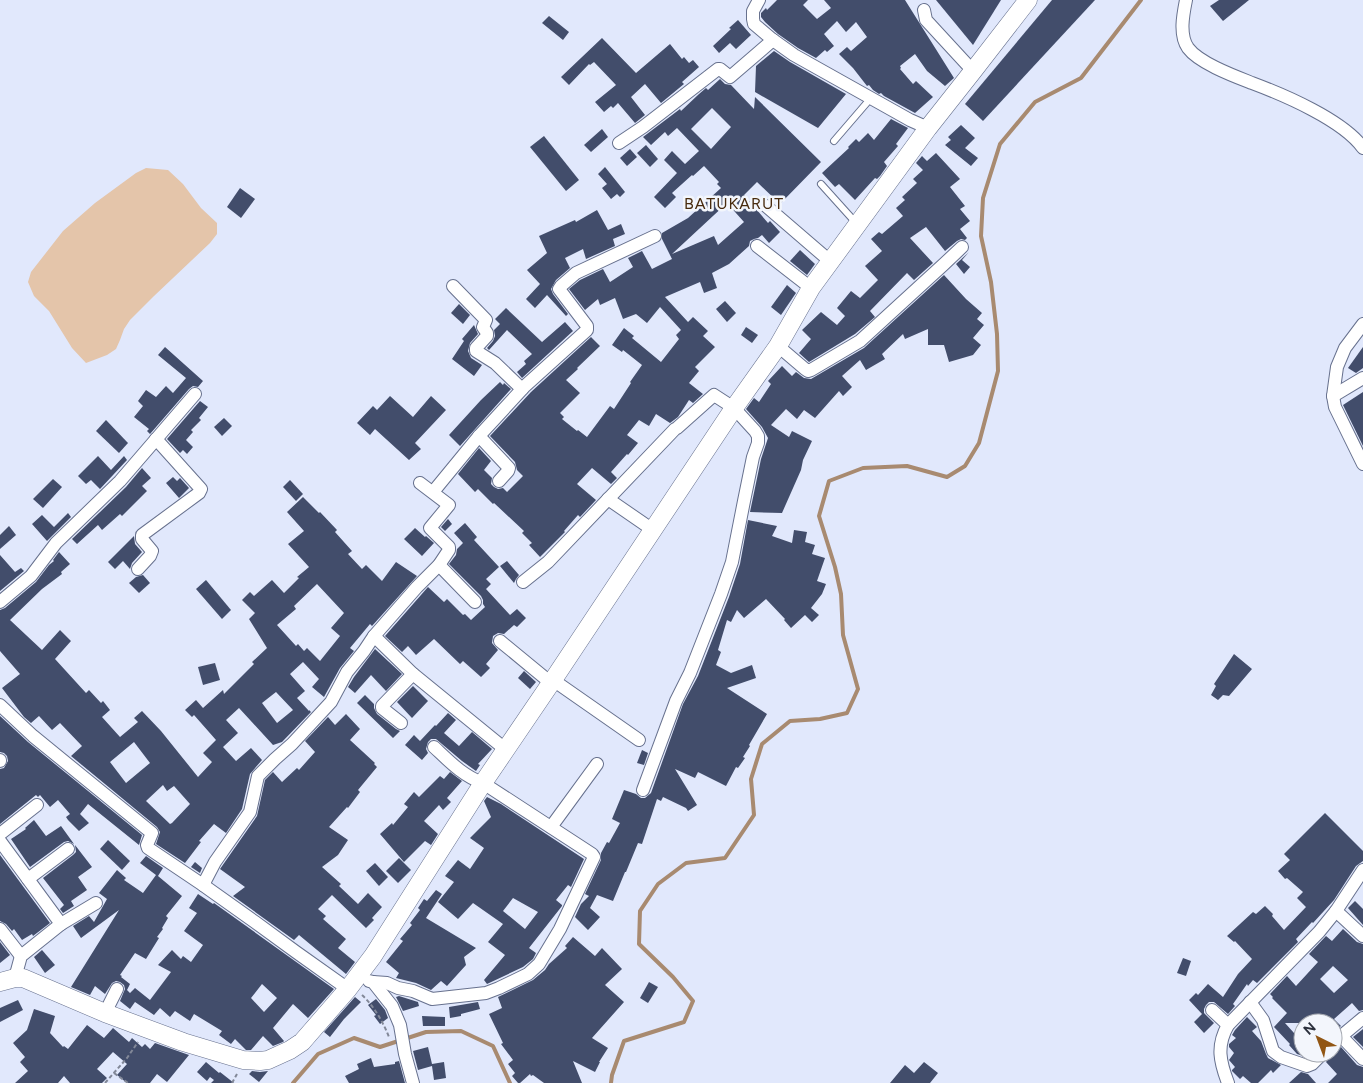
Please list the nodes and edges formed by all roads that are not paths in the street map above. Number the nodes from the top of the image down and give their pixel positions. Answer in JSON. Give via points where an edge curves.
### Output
{"nodes":[{"id":1,"x":759,"y":0,"type":"edge"},
{"id":2,"x":1028,"y":0,"type":"edge"},
{"id":3,"x":1186,"y":0,"type":"edge"},
{"id":4,"x":924,"y":10,"type":"dead end"},
{"id":5,"x":773,"y":40,"type":"junction"},
{"id":6,"x":974,"y":71,"type":"junction"},
{"id":7,"x":871,"y":98,"type":"junction"},
{"id":8,"x":928,"y":128,"type":"junction"},
{"id":9,"x":834,"y":141,"type":"dead end"},
{"id":10,"x":619,"y":143,"type":"dead end"},
{"id":11,"x":1363,"y":148,"type":"edge"},
{"id":12,"x":821,"y":184,"type":"dead end"},
{"id":13,"x":766,"y":206,"type":"dead end"},
{"id":14,"x":858,"y":225,"type":"junction"},
{"id":15,"x":655,"y":236,"type":"dead end"},
{"id":16,"x":757,"y":246,"type":"dead end"},
{"id":17,"x":962,"y":247,"type":"dead end"},
{"id":18,"x":831,"y":262,"type":"junction"},
{"id":19,"x":453,"y":286,"type":"dead end"},
{"id":20,"x":812,"y":288,"type":"junction"},
{"id":21,"x":1363,"y":324,"type":"edge"},
{"id":22,"x":778,"y":346,"type":"junction"},
{"id":23,"x":1363,"y":378,"type":"edge"},
{"id":24,"x":522,"y":389,"type":"junction"},
{"id":25,"x":195,"y":394,"type":"dead end"},
{"id":26,"x":1333,"y":396,"type":"junction"},
{"id":27,"x":734,"y":408,"type":"junction"},
{"id":28,"x":479,"y":436,"type":"junction"},
{"id":29,"x":156,"y":439,"type":"junction"},
{"id":30,"x":1363,"y":464,"type":"edge"},
{"id":31,"x":499,"y":481,"type":"dead end"},
{"id":32,"x":420,"y":483,"type":"dead end"},
{"id":33,"x":433,"y":492,"type":"junction"},
{"id":34,"x":608,"y":499,"type":"junction"},
{"id":35,"x":653,"y":530,"type":"junction"},
{"id":36,"x":439,"y":565,"type":"junction"},
{"id":37,"x":138,"y":569,"type":"dead end"},
{"id":38,"x":523,"y":582,"type":"dead end"},
{"id":39,"x":0,"y":602,"type":"edge"},
{"id":40,"x":475,"y":602,"type":"dead end"},
{"id":41,"x":374,"y":636,"type":"junction"},
{"id":42,"x":500,"y":641,"type":"dead end"},
{"id":43,"x":413,"y":674,"type":"junction"},
{"id":44,"x":552,"y":681,"type":"junction"},
{"id":45,"x":0,"y":705,"type":"edge"},
{"id":46,"x":401,"y":723,"type":"dead end"},
{"id":47,"x":639,"y":740,"type":"dead end"},
{"id":48,"x":434,"y":746,"type":"dead end"},
{"id":49,"x":505,"y":749,"type":"junction"},
{"id":50,"x":596,"y":764,"type":"dead end"},
{"id":51,"x":483,"y":783,"type":"junction"},
{"id":52,"x":643,"y":790,"type":"dead end"},
{"id":53,"x":37,"y":805,"type":"dead end"},
{"id":54,"x":551,"y":828,"type":"junction"},
{"id":55,"x":0,"y":834,"type":"edge"},
{"id":56,"x":0,"y":841,"type":"edge"},
{"id":57,"x":68,"y":849,"type":"dead end"},
{"id":58,"x":1363,"y":870,"type":"edge"},
{"id":59,"x":28,"y":879,"type":"junction"},
{"id":60,"x":203,"y":884,"type":"junction"},
{"id":61,"x":96,"y":903,"type":"dead end"},
{"id":62,"x":1336,"y":911,"type":"junction"},
{"id":63,"x":62,"y":924,"type":"junction"},
{"id":64,"x":0,"y":929,"type":"edge"},
{"id":65,"x":1363,"y":936,"type":"edge"},
{"id":66,"x":21,"y":956,"type":"junction"},
{"id":67,"x":7,"y":980,"type":"edge"},
{"id":68,"x":360,"y":982,"type":"junction"},
{"id":69,"x":117,"y":989,"type":"dead end"},
{"id":70,"x":1250,"y":1002,"type":"junction"},
{"id":71,"x":1212,"y":1010,"type":"dead end"},
{"id":72,"x":105,"y":1013,"type":"junction"},
{"id":73,"x":1363,"y":1018,"type":"edge"},
{"id":74,"x":1228,"y":1025,"type":"junction"},
{"id":75,"x":1343,"y":1035,"type":"edge"},
{"id":76,"x":1343,"y":1044,"type":"edge"},
{"id":77,"x":1363,"y":1058,"type":"edge"},
{"id":78,"x":1293,"y":1061,"type":"edge"},
{"id":79,"x":1299,"y":1063,"type":"edge"},
{"id":80,"x":1313,"y":1063,"type":"edge"},
{"id":81,"x":413,"y":1083,"type":"edge"},
{"id":82,"x":1228,"y":1083,"type":"edge"}],
"edges":[{"from":1,"to":5,"type":"street","via":[[753,11],[754,24]]},
{"from":2,"to":6,"type":"street"},
{"from":3,"to":11,"type":"street","via":[[1183,31],[1186,44],[1194,55],[1224,72],[1309,108],[1344,129]]},
{"from":4,"to":6,"type":"street","via":[[926,20]]},
{"from":5,"to":7,"type":"street"},
{"from":5,"to":10,"type":"street","via":[[730,77],[718,69]]},
{"from":6,"to":8,"type":"street"},
{"from":7,"to":8,"type":"street"},
{"from":7,"to":9,"type":"lane"},
{"from":8,"to":14,"type":"street"},
{"from":12,"to":14,"type":"lane"},
{"from":13,"to":18,"type":"street"},
{"from":14,"to":18,"type":"street"},
{"from":15,"to":24,"type":"street","via":[[576,273],[561,286],[559,289],[588,328]]},
{"from":16,"to":20,"type":"street"},
{"from":17,"to":22,"type":"street","via":[[860,341],[811,370],[805,369]]},
{"from":18,"to":20,"type":"street"},
{"from":19,"to":24,"type":"street","via":[[486,320],[483,328],[487,336],[476,351],[495,363]]},
{"from":20,"to":22,"type":"street"},
{"from":21,"to":26,"type":"street","via":[[1336,367]]},
{"from":22,"to":27,"type":"street"},
{"from":23,"to":26,"type":"street"},
{"from":24,"to":28,"type":"street"},
{"from":25,"to":29,"type":"street"},
{"from":26,"to":30,"type":"street"},
{"from":27,"to":34,"type":"street","via":[[714,395],[675,429]]},
{"from":27,"to":35,"type":"street"},
{"from":27,"to":52,"type":"street","via":[[755,431],[758,443],[732,562]]},
{"from":28,"to":31,"type":"street","via":[[508,468]]},
{"from":28,"to":33,"type":"street"},
{"from":29,"to":37,"type":"street","via":[[201,489],[142,535],[152,551]]},
{"from":29,"to":39,"type":"street","via":[[120,481],[56,543],[31,576]]},
{"from":32,"to":33,"type":"street"},
{"from":33,"to":36,"type":"street","via":[[449,505],[430,528],[450,548]]},
{"from":34,"to":35,"type":"street"},
{"from":34,"to":38,"type":"street","via":[[548,562]]},
{"from":35,"to":44,"type":"street"},
{"from":36,"to":40,"type":"street"},
{"from":36,"to":41,"type":"street"},
{"from":41,"to":43,"type":"street"},
{"from":41,"to":60,"type":"street","via":[[348,672],[332,702],[258,776],[250,812]]},
{"from":42,"to":44,"type":"street"},
{"from":43,"to":46,"type":"street","via":[[382,707]]},
{"from":43,"to":49,"type":"street"},
{"from":44,"to":47,"type":"street"},
{"from":44,"to":49,"type":"street"},
{"from":45,"to":60,"type":"street","via":[[152,833],[148,848]]},
{"from":48,"to":51,"type":"street","via":[[458,769]]},
{"from":49,"to":51,"type":"street"},
{"from":50,"to":54,"type":"street"},
{"from":51,"to":54,"type":"street"},
{"from":51,"to":68,"type":"street"},
{"from":53,"to":55,"type":"street"},
{"from":54,"to":68,"type":"street","via":[[594,857],[560,929],[539,964],[528,974],[486,993],[432,999],[387,983]]},
{"from":56,"to":59,"type":"street"},
{"from":57,"to":59,"type":"street"},
{"from":58,"to":62,"type":"street"},
{"from":59,"to":63,"type":"street"},
{"from":60,"to":68,"type":"street","via":[[296,952]]},
{"from":61,"to":63,"type":"street"},
{"from":62,"to":65,"type":"street"},
{"from":62,"to":70,"type":"street"},
{"from":63,"to":66,"type":"street"},
{"from":64,"to":66,"type":"street"},
{"from":66,"to":67,"type":"street"},
{"from":67,"to":72,"type":"street","via":[[23,978]]},
{"from":68,"to":72,"type":"street","via":[[302,1042],[260,1061],[243,1060],[182,1042]]},
{"from":68,"to":81,"type":"street","via":[[392,1006],[400,1025]]},
{"from":69,"to":72,"type":"street"},
{"from":70,"to":74,"type":"street"},
{"from":70,"to":78,"type":"street","via":[[1263,1020],[1276,1054]]},
{"from":71,"to":74,"type":"street"},
{"from":73,"to":75,"type":"street"},
{"from":74,"to":82,"type":"street","via":[[1224,1031],[1220,1062]]},
{"from":76,"to":77,"type":"street"},
{"from":79,"to":80,"type":"street","via":[[1310,1066]]}]}
